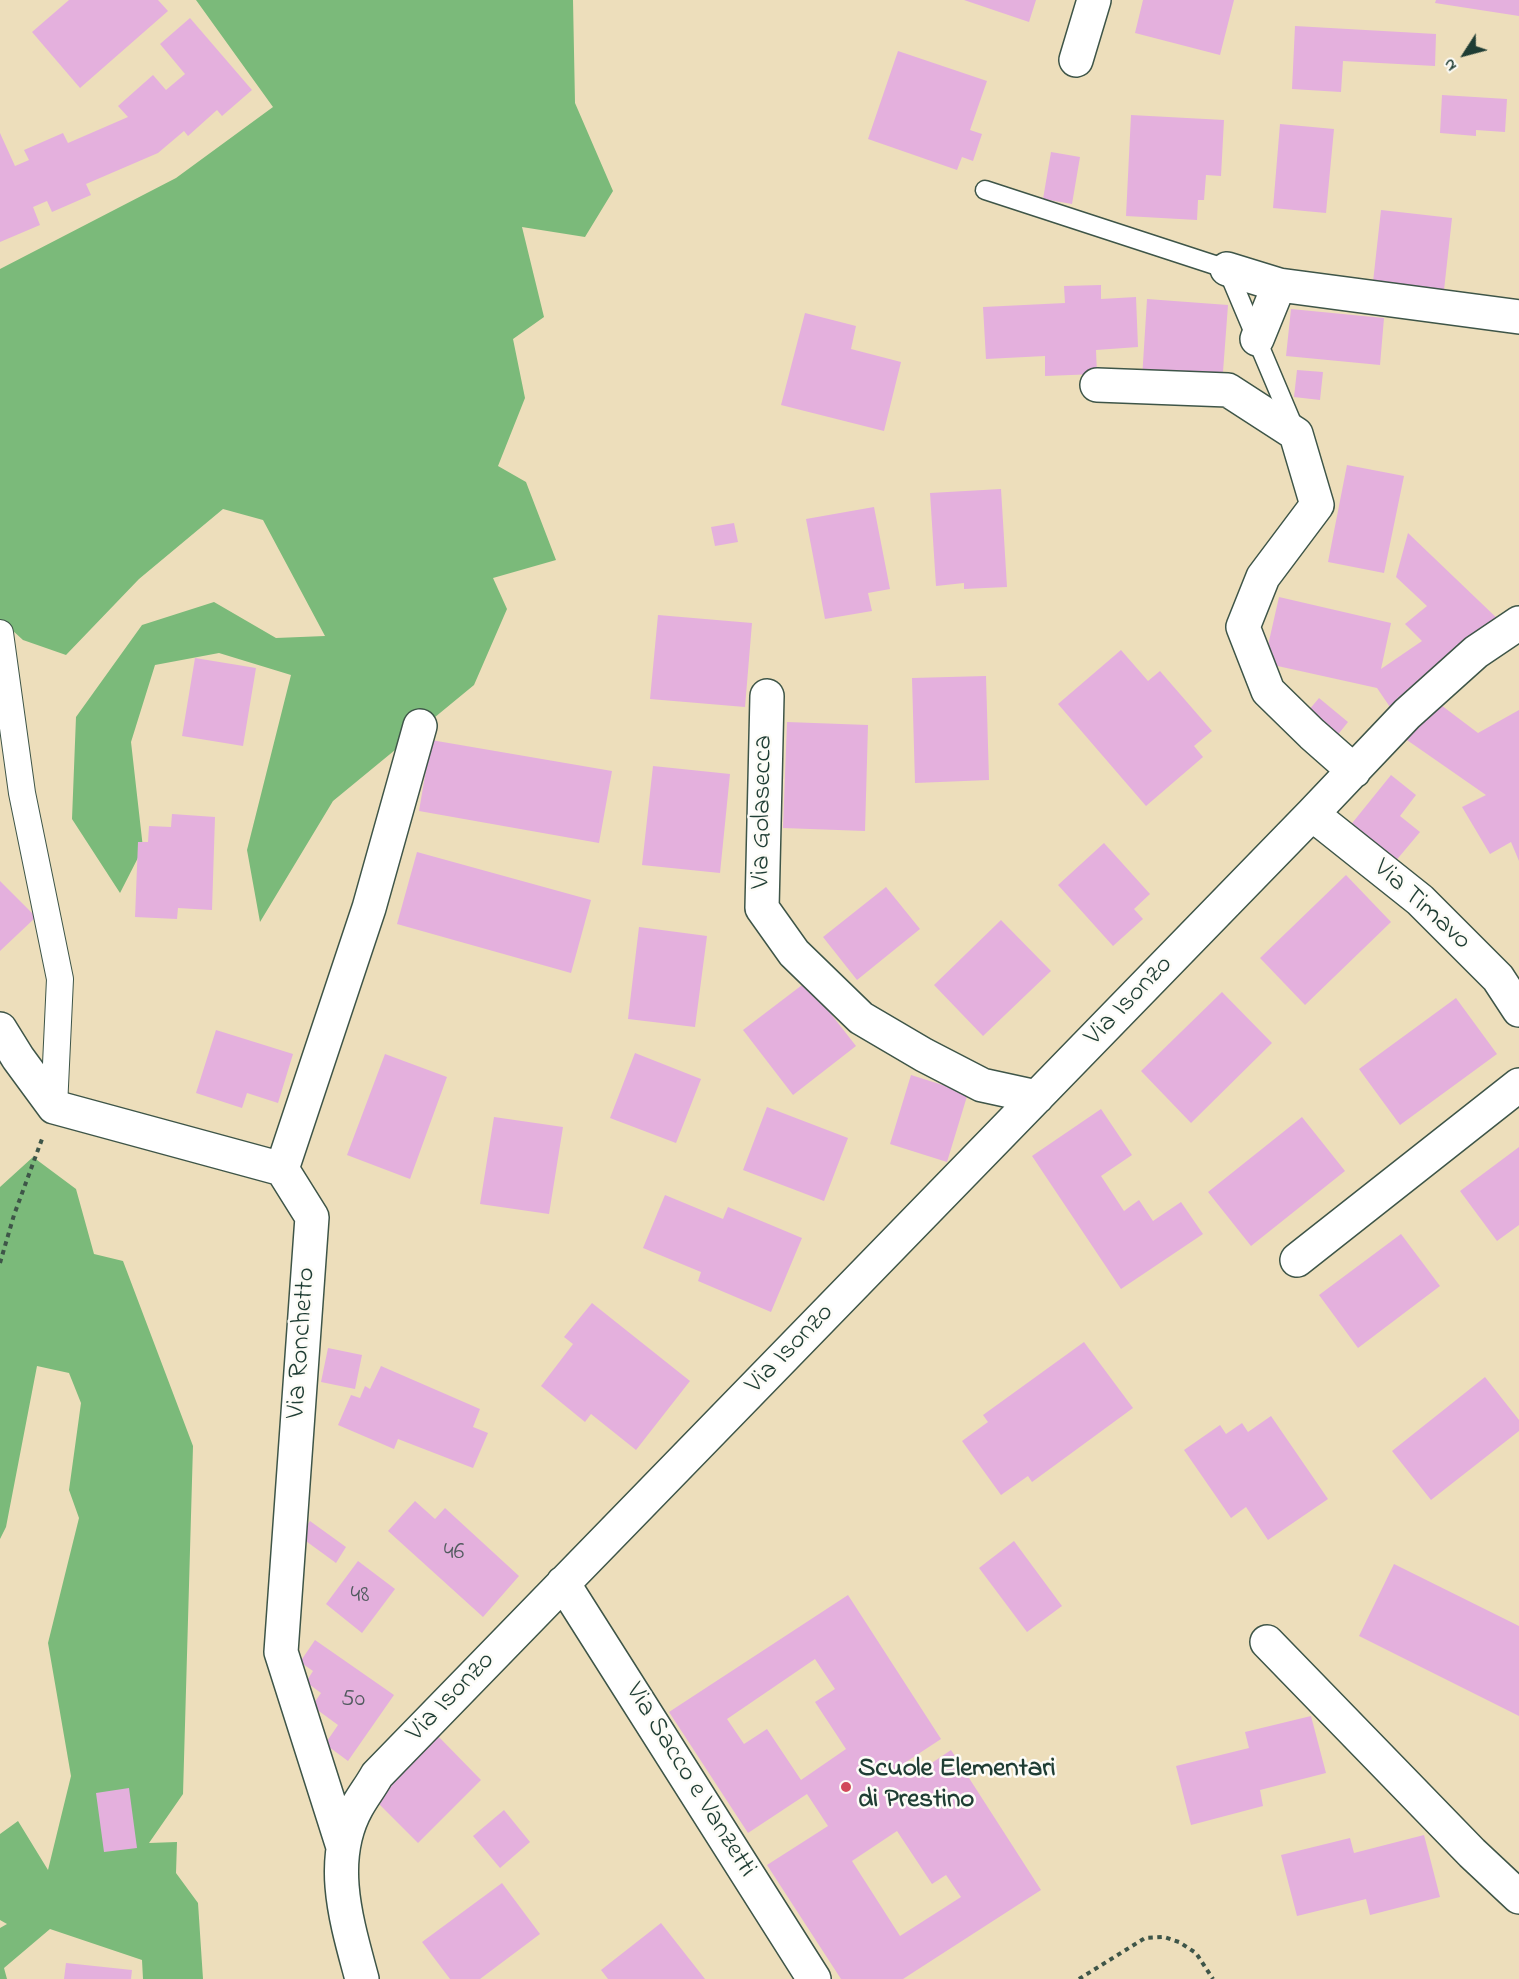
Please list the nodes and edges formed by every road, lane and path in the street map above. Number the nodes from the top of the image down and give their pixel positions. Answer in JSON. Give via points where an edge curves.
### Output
{"nodes":[{"id":1,"x":1094,"y":0,"type":"edge"},
{"id":2,"x":1076,"y":60,"type":"dead end"},
{"id":3,"x":985,"y":190,"type":"dead end"},
{"id":4,"x":1227,"y":269,"type":"junction"},
{"id":5,"x":1279,"y":285,"type":"junction"},
{"id":6,"x":1519,"y":317,"type":"edge"},
{"id":7,"x":1257,"y":339,"type":"junction"},
{"id":8,"x":1097,"y":385,"type":"dead end"},
{"id":9,"x":1296,"y":434,"type":"junction"},
{"id":10,"x":1519,"y":623,"type":"edge"},
{"id":11,"x":0,"y":633,"type":"edge"},
{"id":12,"x":767,"y":696,"type":"dead end"},
{"id":13,"x":420,"y":726,"type":"dead end"},
{"id":14,"x":1354,"y":771,"type":"junction"},
{"id":15,"x":1312,"y":814,"type":"junction"},
{"id":16,"x":1519,"y":1010,"type":"edge"},
{"id":17,"x":0,"y":1029,"type":"edge"},
{"id":18,"x":1519,"y":1085,"type":"edge"},
{"id":19,"x":1037,"y":1097,"type":"junction"},
{"id":20,"x":54,"y":1107,"type":"junction"},
{"id":21,"x":282,"y":1169,"type":"junction"},
{"id":22,"x":1297,"y":1260,"type":"dead end"},
{"id":23,"x":0,"y":1263,"type":"edge"},
{"id":24,"x":563,"y":1584,"type":"junction"},
{"id":25,"x":1266,"y":1642,"type":"dead end"},
{"id":26,"x":343,"y":1847,"type":"junction"},
{"id":27,"x":1519,"y":1897,"type":"edge"},
{"id":28,"x":803,"y":1970,"type":"edge"},
{"id":29,"x":362,"y":1979,"type":"edge"},
{"id":30,"x":1079,"y":1979,"type":"edge"},
{"id":31,"x":1213,"y":1979,"type":"edge"}],
"edges":[{"from":1,"to":2,"type":"street"},
{"from":3,"to":4,"type":"lane"},
{"from":4,"to":5,"type":"street"},
{"from":4,"to":7,"type":"lane"},
{"from":5,"to":6,"type":"street"},
{"from":5,"to":7,"type":"street"},
{"from":7,"to":9,"type":"lane"},
{"from":8,"to":9,"type":"street","via":[[1228,390]]},
{"from":9,"to":14,"type":"street","via":[[1317,505],[1263,577],[1243,627],[1268,690]]},
{"from":10,"to":14,"type":"street","name":"Via Isonzo","via":[[1476,652],[1407,714]]},
{"from":11,"to":20,"type":"street","via":[[22,793],[60,979]]},
{"from":12,"to":19,"type":"street","name":"Via Golasecca","via":[[762,908],[794,953],[861,1018],[981,1085]]},
{"from":13,"to":21,"type":"street","via":[[369,908]]},
{"from":14,"to":15,"type":"street","name":"Via Isonzo"},
{"from":15,"to":16,"type":"street","name":"Via Timavo","via":[[1420,900],[1497,978]]},
{"from":15,"to":19,"type":"street","name":"Via Isonzo"},
{"from":17,"to":20,"type":"street"},
{"from":18,"to":22,"type":"street"},
{"from":19,"to":24,"type":"street","name":"Via Isonzo"},
{"from":20,"to":21,"type":"street"},
{"from":20,"to":23,"type":"path"},
{"from":21,"to":26,"type":"street","name":"Via Ronchetto","via":[[312,1217],[280,1652]]},
{"from":24,"to":26,"type":"street","name":"Via Isonzo","via":[[377,1775],[356,1808]]},
{"from":24,"to":28,"type":"street","name":"Via Sacco e Vanzetti"},
{"from":25,"to":27,"type":"street"},
{"from":26,"to":29,"type":"street","name":"Via Isonzo","via":[[340,1880]]},
{"from":30,"to":31,"type":"path","via":[[1145,1938],[1164,1937],[1196,1953]]}]}
